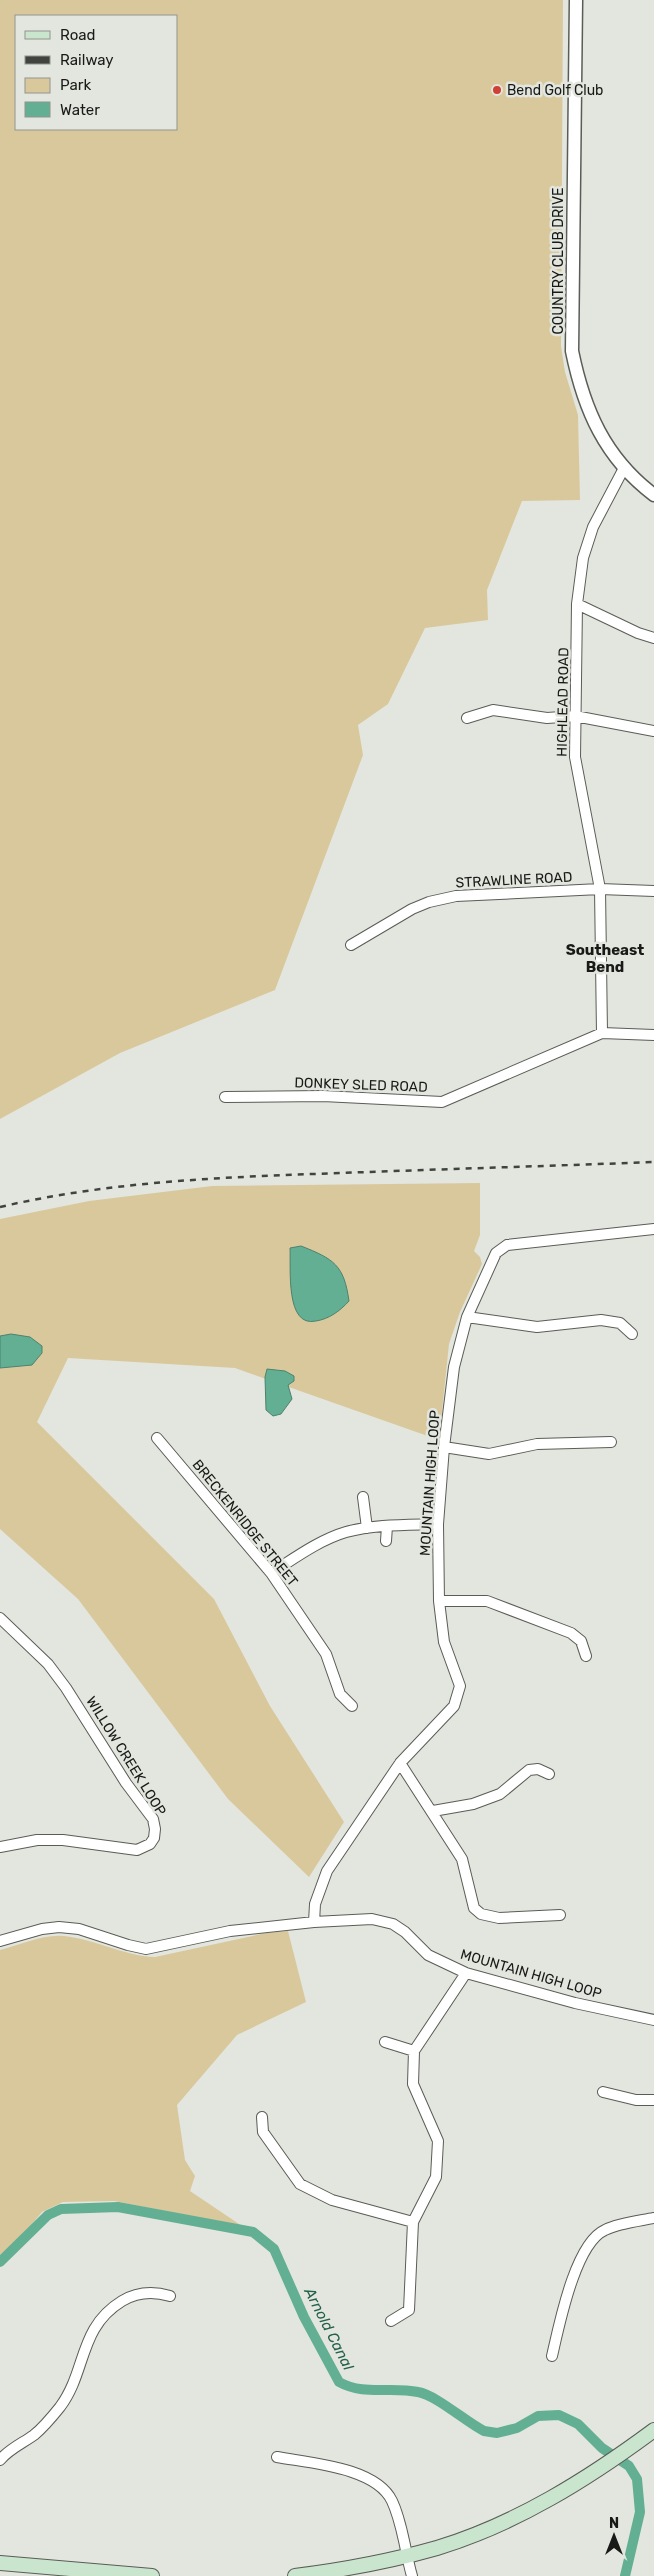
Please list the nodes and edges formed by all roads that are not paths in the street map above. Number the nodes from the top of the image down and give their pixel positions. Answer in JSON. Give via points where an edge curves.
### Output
{"nodes":[{"id":1,"x":576,"y":0,"type":"edge"},
{"id":2,"x":624,"y":468,"type":"junction"},
{"id":3,"x":654,"y":495,"type":"edge"},
{"id":4,"x":578,"y":604,"type":"junction"},
{"id":5,"x":654,"y":638,"type":"edge"},
{"id":6,"x":576,"y":716,"type":"junction"},
{"id":7,"x":467,"y":718,"type":"dead end"},
{"id":8,"x":654,"y":731,"type":"edge"},
{"id":9,"x":600,"y":890,"type":"junction"},
{"id":10,"x":654,"y":891,"type":"edge"},
{"id":11,"x":351,"y":945,"type":"dead end"},
{"id":12,"x":602,"y":1033,"type":"junction"},
{"id":13,"x":654,"y":1034,"type":"edge"},
{"id":14,"x":225,"y":1097,"type":"dead end"},
{"id":15,"x":654,"y":1229,"type":"edge"},
{"id":16,"x":467,"y":1317,"type":"junction"},
{"id":17,"x":632,"y":1334,"type":"dead end"},
{"id":18,"x":157,"y":1438,"type":"dead end"},
{"id":19,"x":611,"y":1442,"type":"dead end"},
{"id":20,"x":444,"y":1447,"type":"junction"},
{"id":21,"x":363,"y":1497,"type":"dead end"},
{"id":22,"x":438,"y":1524,"type":"junction"},
{"id":23,"x":387,"y":1526,"type":"junction"},
{"id":24,"x":366,"y":1528,"type":"junction"},
{"id":25,"x":386,"y":1541,"type":"dead end"},
{"id":26,"x":271,"y":1573,"type":"junction"},
{"id":27,"x":438,"y":1601,"type":"junction"},
{"id":28,"x":0,"y":1618,"type":"edge"},
{"id":29,"x":586,"y":1656,"type":"dead end"},
{"id":30,"x":352,"y":1706,"type":"dead end"},
{"id":31,"x":400,"y":1762,"type":"junction"},
{"id":32,"x":549,"y":1774,"type":"dead end"},
{"id":33,"x":433,"y":1811,"type":"junction"},
{"id":34,"x":0,"y":1847,"type":"edge"},
{"id":35,"x":560,"y":1915,"type":"dead end"},
{"id":36,"x":314,"y":1922,"type":"junction"},
{"id":37,"x":0,"y":1942,"type":"edge"},
{"id":38,"x":466,"y":1973,"type":"junction"},
{"id":39,"x":654,"y":2020,"type":"edge"},
{"id":40,"x":385,"y":2042,"type":"dead end"},
{"id":41,"x":414,"y":2051,"type":"junction"},
{"id":42,"x":603,"y":2092,"type":"dead end"},
{"id":43,"x":654,"y":2100,"type":"edge"},
{"id":44,"x":262,"y":2117,"type":"dead end"},
{"id":45,"x":654,"y":2218,"type":"edge"},
{"id":46,"x":412,"y":2222,"type":"junction"},
{"id":47,"x":170,"y":2296,"type":"dead end"},
{"id":48,"x":391,"y":2321,"type":"dead end"},
{"id":49,"x":552,"y":2356,"type":"dead end"},
{"id":50,"x":654,"y":2430,"type":"edge"},
{"id":51,"x":276,"y":2457,"type":"dead end"},
{"id":52,"x":0,"y":2459,"type":"edge"},
{"id":53,"x":407,"y":2556,"type":"junction"},
{"id":54,"x":0,"y":2563,"type":"edge"},
{"id":55,"x":152,"y":2576,"type":"edge"},
{"id":56,"x":295,"y":2576,"type":"edge"},
{"id":57,"x":412,"y":2576,"type":"edge"}],
"edges":[{"from":1,"to":2,"type":"street","name":"COUNTRY CLUB DRIVE","via":[[572,351],[579,387],[591,419]]},
{"from":2,"to":3,"type":"street","name":"COUNTRY CLUB DRIVE"},
{"from":2,"to":4,"type":"street","name":"HIGHLEAD ROAD","via":[[593,527],[583,558]]},
{"from":4,"to":5,"type":"street"},
{"from":4,"to":6,"type":"street","name":"HIGHLEAD ROAD"},
{"from":6,"to":7,"type":"street","via":[[548,718],[493,710]]},
{"from":6,"to":8,"type":"street"},
{"from":6,"to":9,"type":"street","name":"HIGHLEAD ROAD","via":[[577,771]]},
{"from":9,"to":10,"type":"street","name":"STRAWLINE ROAD"},
{"from":9,"to":11,"type":"street","name":"STRAWLINE ROAD","via":[[486,893],[429,902]]},
{"from":9,"to":12,"type":"street","name":"HIGHLEAD ROAD"},
{"from":12,"to":13,"type":"street"},
{"from":12,"to":14,"type":"street","name":"DONKEY SLED ROAD","via":[[442,1102],[323,1096]]},
{"from":15,"to":16,"type":"street","name":"MOUNTAIN HIGH LOOP","via":[[507,1245],[496,1253]]},
{"from":16,"to":17,"type":"street","via":[[537,1327],[601,1320],[620,1323]]},
{"from":16,"to":20,"type":"street","name":"MOUNTAIN HIGH LOOP","via":[[454,1366]]},
{"from":18,"to":26,"type":"street","name":"BRECKENRIDGE STREET"},
{"from":19,"to":20,"type":"street","via":[[537,1444],[489,1454]]},
{"from":20,"to":22,"type":"street","name":"MOUNTAIN HIGH LOOP"},
{"from":21,"to":24,"type":"street"},
{"from":22,"to":23,"type":"street"},
{"from":22,"to":27,"type":"street","name":"MOUNTAIN HIGH LOOP"},
{"from":23,"to":24,"type":"street"},
{"from":23,"to":25,"type":"street"},
{"from":24,"to":26,"type":"street","via":[[345,1532],[317,1544]]},
{"from":26,"to":30,"type":"street","name":"BRECKENRIDGE STREET","via":[[326,1654],[340,1694]]},
{"from":27,"to":29,"type":"street","via":[[487,1601],[571,1633],[581,1641]]},
{"from":27,"to":31,"type":"street","name":"MOUNTAIN HIGH LOOP","via":[[444,1642],[460,1686],[454,1706]]},
{"from":28,"to":34,"type":"street","name":"WILLOW CREEK LOOP","via":[[48,1664],[66,1688],[126,1783],[153,1819],[155,1829],[150,1844],[137,1850],[63,1840],[37,1840]]},
{"from":31,"to":33,"type":"street"},
{"from":31,"to":36,"type":"street","name":"MOUNTAIN HIGH LOOP","via":[[326,1871],[315,1904]]},
{"from":32,"to":33,"type":"street","via":[[538,1769],[529,1770],[500,1794],[473,1804]]},
{"from":33,"to":35,"type":"street","via":[[462,1858],[474,1908],[481,1914],[499,1918]]},
{"from":36,"to":37,"type":"street","via":[[230,1930],[146,1949],[79,1929],[59,1927]]},
{"from":36,"to":38,"type":"street","name":"MOUNTAIN HIGH LOOP","via":[[372,1919],[393,1924],[428,1955]]},
{"from":38,"to":39,"type":"street","name":"MOUNTAIN HIGH LOOP","via":[[575,2003]]},
{"from":38,"to":41,"type":"street"},
{"from":40,"to":41,"type":"street"},
{"from":41,"to":46,"type":"street","via":[[412,2084],[438,2141],[436,2178]]},
{"from":42,"to":43,"type":"street","via":[[636,2100]]},
{"from":44,"to":46,"type":"street","via":[[262,2132],[300,2184],[332,2200]]},
{"from":45,"to":49,"type":"street","via":[[604,2230],[592,2239],[568,2287]]},
{"from":46,"to":48,"type":"street","via":[[409,2310]]},
{"from":47,"to":52,"type":"street","via":[[153,2292],[138,2294],[106,2313],[89,2335],[61,2405],[43,2427]]},
{"from":50,"to":53,"type":"main road","via":[[574,2485],[509,2519]]},
{"from":51,"to":53,"type":"street","via":[[347,2471],[377,2484],[393,2504]]},
{"from":53,"to":56,"type":"main road"},
{"from":53,"to":57,"type":"street"},
{"from":54,"to":55,"type":"main road"}]}
